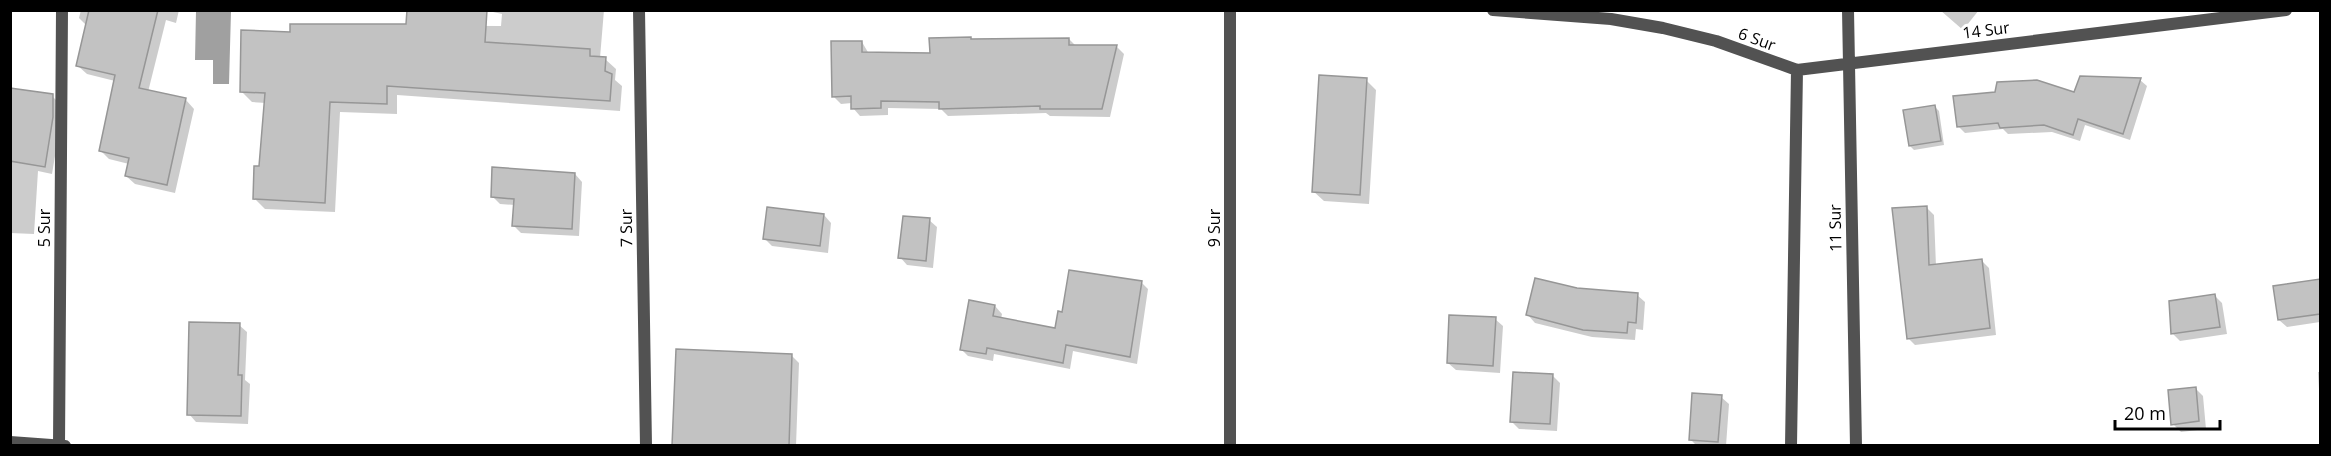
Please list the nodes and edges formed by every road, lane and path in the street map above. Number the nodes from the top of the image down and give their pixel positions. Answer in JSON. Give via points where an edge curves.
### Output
{"nodes":[{"id":1,"x":62,"y":10,"type":"edge"},
{"id":2,"x":639,"y":10,"type":"edge"},
{"id":3,"x":1230,"y":10,"type":"edge"},
{"id":4,"x":1493,"y":10,"type":"edge"},
{"id":5,"x":1848,"y":10,"type":"edge"},
{"id":6,"x":2286,"y":10,"type":"edge"},
{"id":7,"x":1848,"y":64,"type":"junction"},
{"id":8,"x":1797,"y":70,"type":"junction"},
{"id":9,"x":10,"y":442,"type":"edge"},
{"id":10,"x":59,"y":445,"type":"edge"},
{"id":11,"x":65,"y":446,"type":"edge"},
{"id":12,"x":645,"y":446,"type":"edge"},
{"id":13,"x":1230,"y":446,"type":"edge"},
{"id":14,"x":1791,"y":446,"type":"edge"},
{"id":15,"x":1856,"y":446,"type":"edge"}],
"edges":[{"from":1,"to":10,"type":"street","name":"5 Sur"},
{"from":2,"to":12,"type":"street","name":"7 Sur"},
{"from":3,"to":13,"type":"street","name":"9 Sur"},
{"from":4,"to":8,"type":"street","name":"6 Sur","via":[[1611,19],[1663,28],[1716,41]]},
{"from":5,"to":7,"type":"street","name":"11 Sur"},
{"from":6,"to":7,"type":"street","name":"14 Sur"},
{"from":7,"to":8,"type":"street","name":"14 Sur"},
{"from":7,"to":15,"type":"street","name":"11 Sur"},
{"from":8,"to":14,"type":"street"},
{"from":9,"to":10,"type":"street"},
{"from":10,"to":11,"type":"street"}]}
